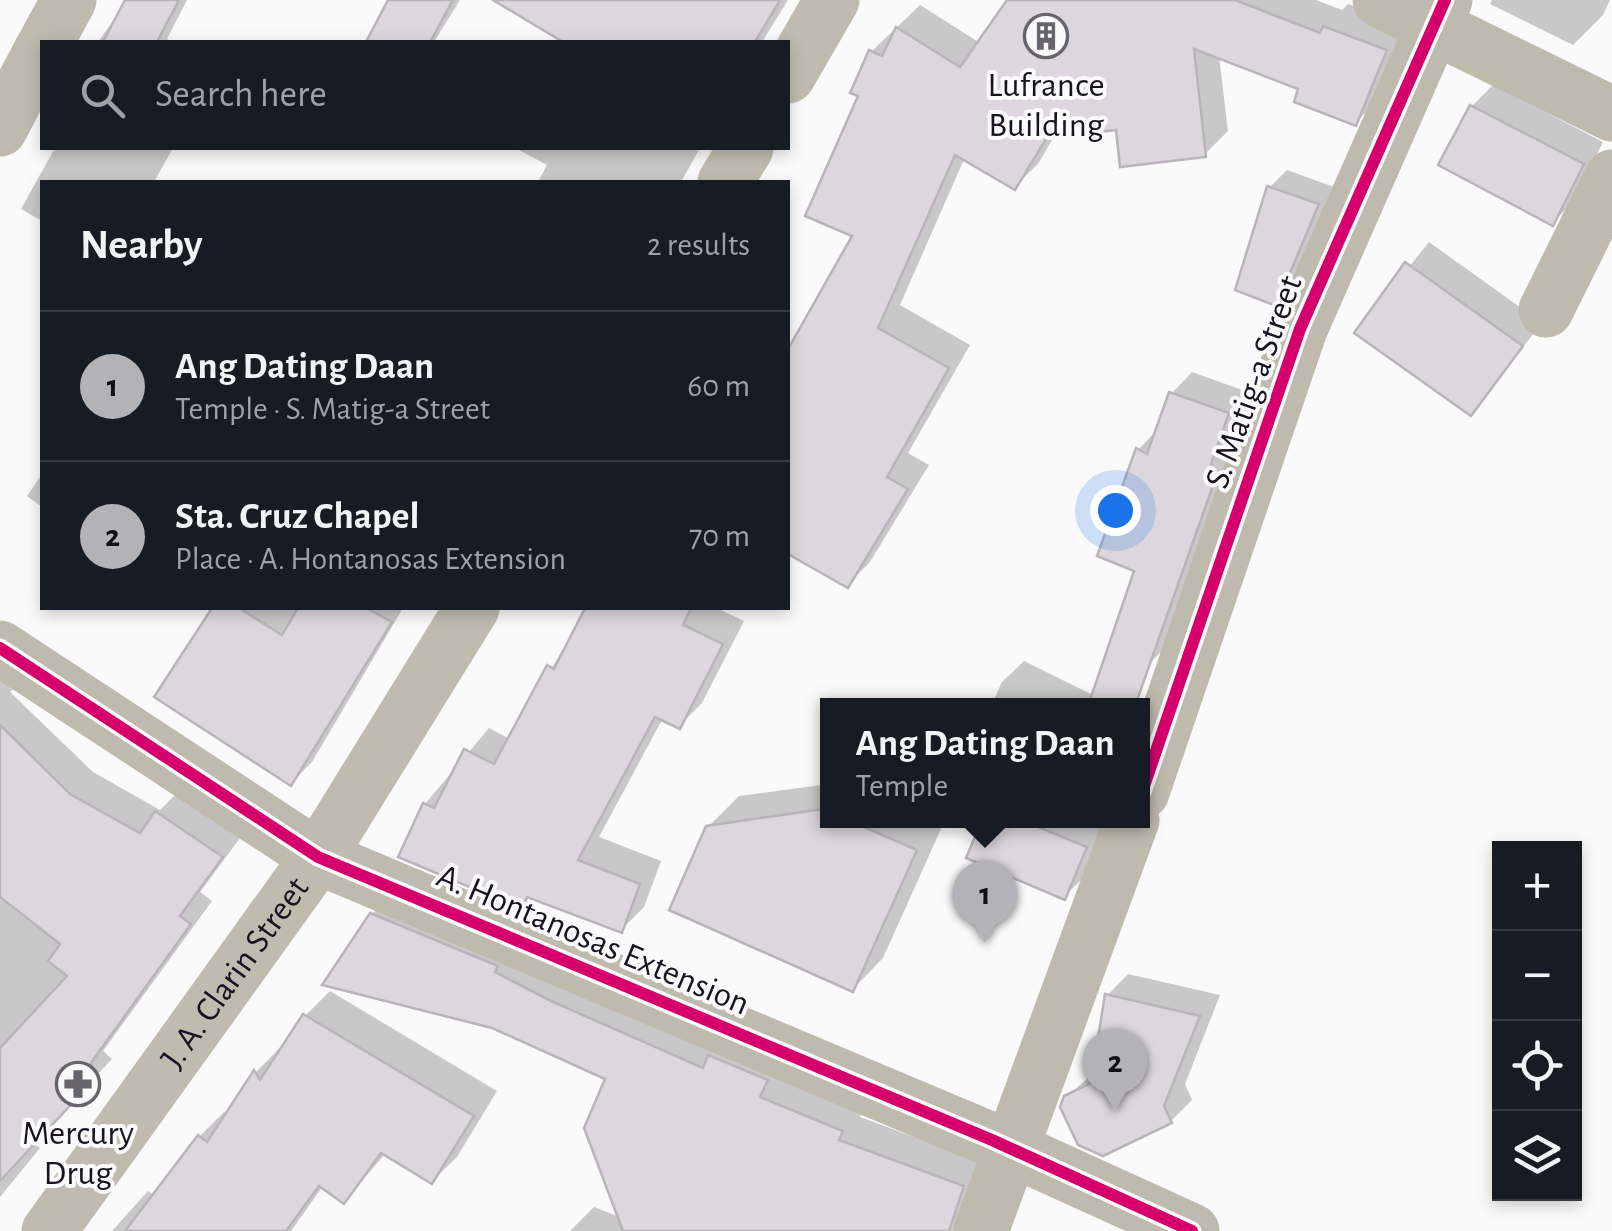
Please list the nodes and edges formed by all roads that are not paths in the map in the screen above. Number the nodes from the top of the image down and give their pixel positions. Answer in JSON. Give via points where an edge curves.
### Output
{"nodes":[{"id":1,"x":69,"y":0,"type":"edge"},
{"id":2,"x":832,"y":0,"type":"edge"},
{"id":3,"x":1380,"y":0,"type":"edge"},
{"id":4,"x":1439,"y":14,"type":"edge"},
{"id":5,"x":47,"y":40,"type":"edge"},
{"id":6,"x":40,"y":53,"type":"edge"},
{"id":7,"x":790,"y":73,"type":"edge"},
{"id":8,"x":1612,"y":114,"type":"edge"},
{"id":9,"x":0,"y":129,"type":"edge"},
{"id":10,"x":745,"y":150,"type":"edge"},
{"id":11,"x":1612,"y":177,"type":"edge"},
{"id":12,"x":726,"y":180,"type":"edge"},
{"id":13,"x":1546,"y":310,"type":"dead end"},
{"id":14,"x":471,"y":610,"type":"edge"},
{"id":15,"x":0,"y":648,"type":"edge"},
{"id":16,"x":1150,"y":769,"type":"edge"},
{"id":17,"x":1129,"y":828,"type":"edge"},
{"id":18,"x":318,"y":857,"type":"junction"},
{"id":19,"x":1014,"y":1150,"type":"junction"},
{"id":20,"x":49,"y":1231,"type":"edge"},
{"id":21,"x":981,"y":1231,"type":"edge"},
{"id":22,"x":1192,"y":1231,"type":"edge"}],
"edges":[{"from":1,"to":5,"type":"street"},
{"from":2,"to":7,"type":"main road"},
{"from":3,"to":4,"type":"street"},
{"from":4,"to":8,"type":"street"},
{"from":4,"to":16,"type":"street","name":"S. Matig-a Street","via":[[1300,329]]},
{"from":6,"to":9,"type":"street"},
{"from":10,"to":12,"type":"main road"},
{"from":11,"to":13,"type":"street"},
{"from":14,"to":18,"type":"main road","name":"J. A. Clarin Street"},
{"from":15,"to":18,"type":"street","name":"A. Hontanosas Extension"},
{"from":17,"to":19,"type":"street"},
{"from":18,"to":19,"type":"street","name":"A. Hontanosas Extension"},
{"from":18,"to":20,"type":"main road","name":"J. A. Clarin Street"},
{"from":19,"to":21,"type":"street"},
{"from":19,"to":22,"type":"street","name":"A. Hontanosas Extension"}]}
